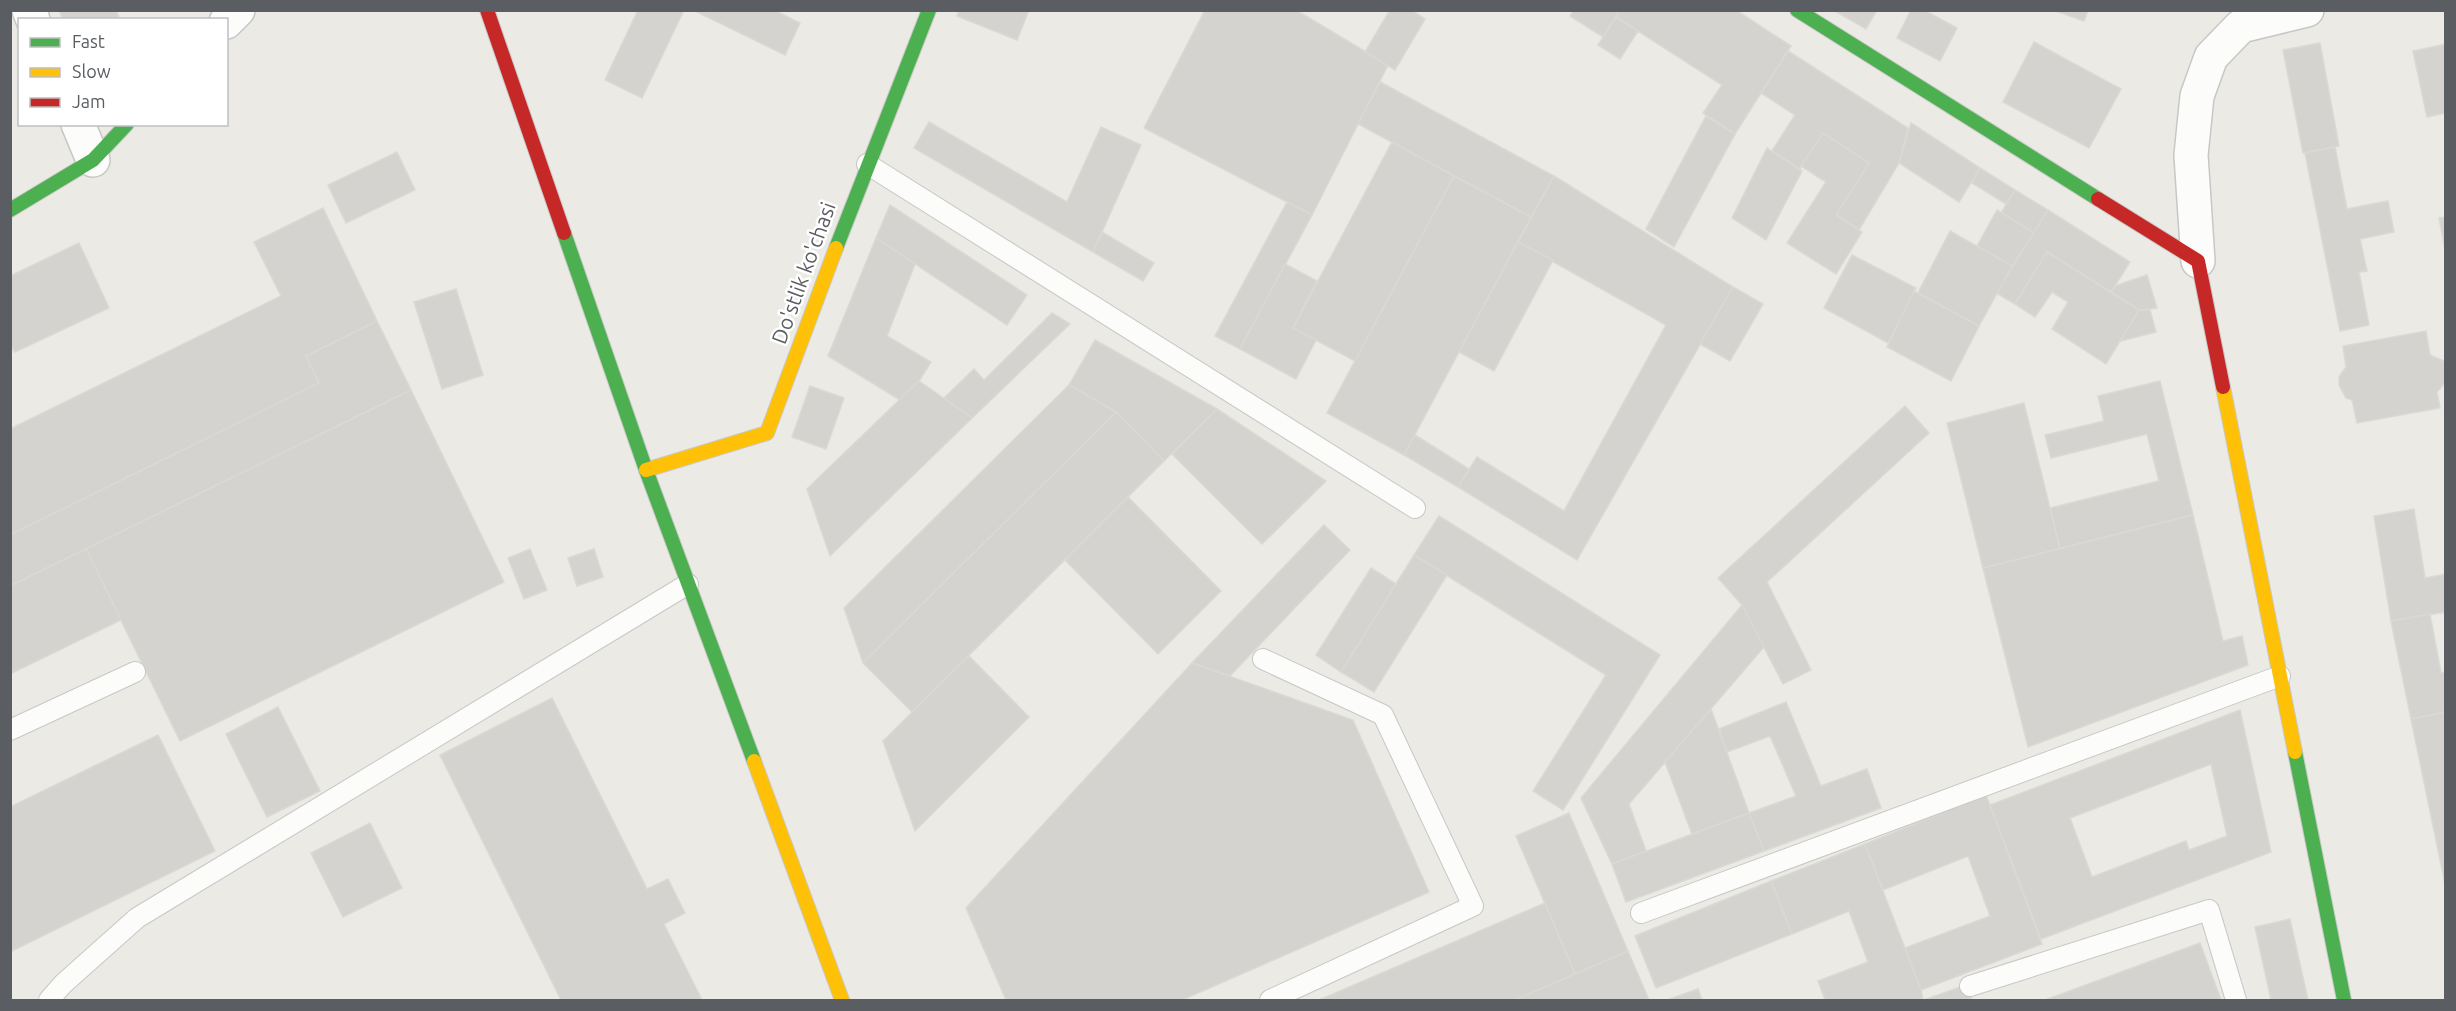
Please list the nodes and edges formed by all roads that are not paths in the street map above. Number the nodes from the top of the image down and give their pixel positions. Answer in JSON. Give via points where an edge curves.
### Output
{"nodes":[{"id":1,"x":487,"y":10,"type":"edge"},
{"id":2,"x":929,"y":10,"type":"edge"},
{"id":3,"x":1797,"y":10,"type":"edge"},
{"id":4,"x":2307,"y":10,"type":"edge"},
{"id":5,"x":79,"y":126,"type":"edge"},
{"id":6,"x":126,"y":126,"type":"edge"},
{"id":7,"x":93,"y":160,"type":"junction"},
{"id":8,"x":867,"y":164,"type":"junction"},
{"id":9,"x":10,"y":210,"type":"edge"},
{"id":10,"x":2198,"y":261,"type":"junction"},
{"id":11,"x":646,"y":470,"type":"junction"},
{"id":12,"x":1415,"y":508,"type":"dead end"},
{"id":13,"x":688,"y":584,"type":"junction"},
{"id":14,"x":1263,"y":659,"type":"dead end"},
{"id":15,"x":135,"y":672,"type":"dead end"},
{"id":16,"x":2280,"y":676,"type":"junction"},
{"id":17,"x":10,"y":730,"type":"edge"},
{"id":18,"x":1641,"y":913,"type":"dead end"},
{"id":19,"x":1970,"y":986,"type":"dead end"},
{"id":20,"x":50,"y":1000,"type":"edge"},
{"id":21,"x":842,"y":1000,"type":"edge"},
{"id":22,"x":1270,"y":1000,"type":"edge"},
{"id":23,"x":2236,"y":1000,"type":"edge"},
{"id":24,"x":2344,"y":1000,"type":"edge"}],
"edges":[{"from":1,"to":11,"type":"street"},
{"from":2,"to":8,"type":"street","name":"Do'stlik ko'chasi"},
{"from":3,"to":10,"type":"street"},
{"from":4,"to":10,"type":"street","via":[[2241,26],[2211,57],[2197,96],[2191,155]]},
{"from":5,"to":7,"type":"street"},
{"from":6,"to":7,"type":"street"},
{"from":7,"to":9,"type":"street"},
{"from":8,"to":11,"type":"street","name":"Do'stlik ko'chasi","via":[[767,433]]},
{"from":8,"to":12,"type":"lane"},
{"from":10,"to":16,"type":"street"},
{"from":11,"to":13,"type":"street"},
{"from":13,"to":20,"type":"lane","via":[[137,918]]},
{"from":13,"to":21,"type":"street"},
{"from":14,"to":22,"type":"lane","via":[[1383,715],[1473,906]]},
{"from":15,"to":17,"type":"lane"},
{"from":16,"to":18,"type":"lane"},
{"from":16,"to":24,"type":"street"},
{"from":19,"to":23,"type":"lane","via":[[2209,910]]}]}
